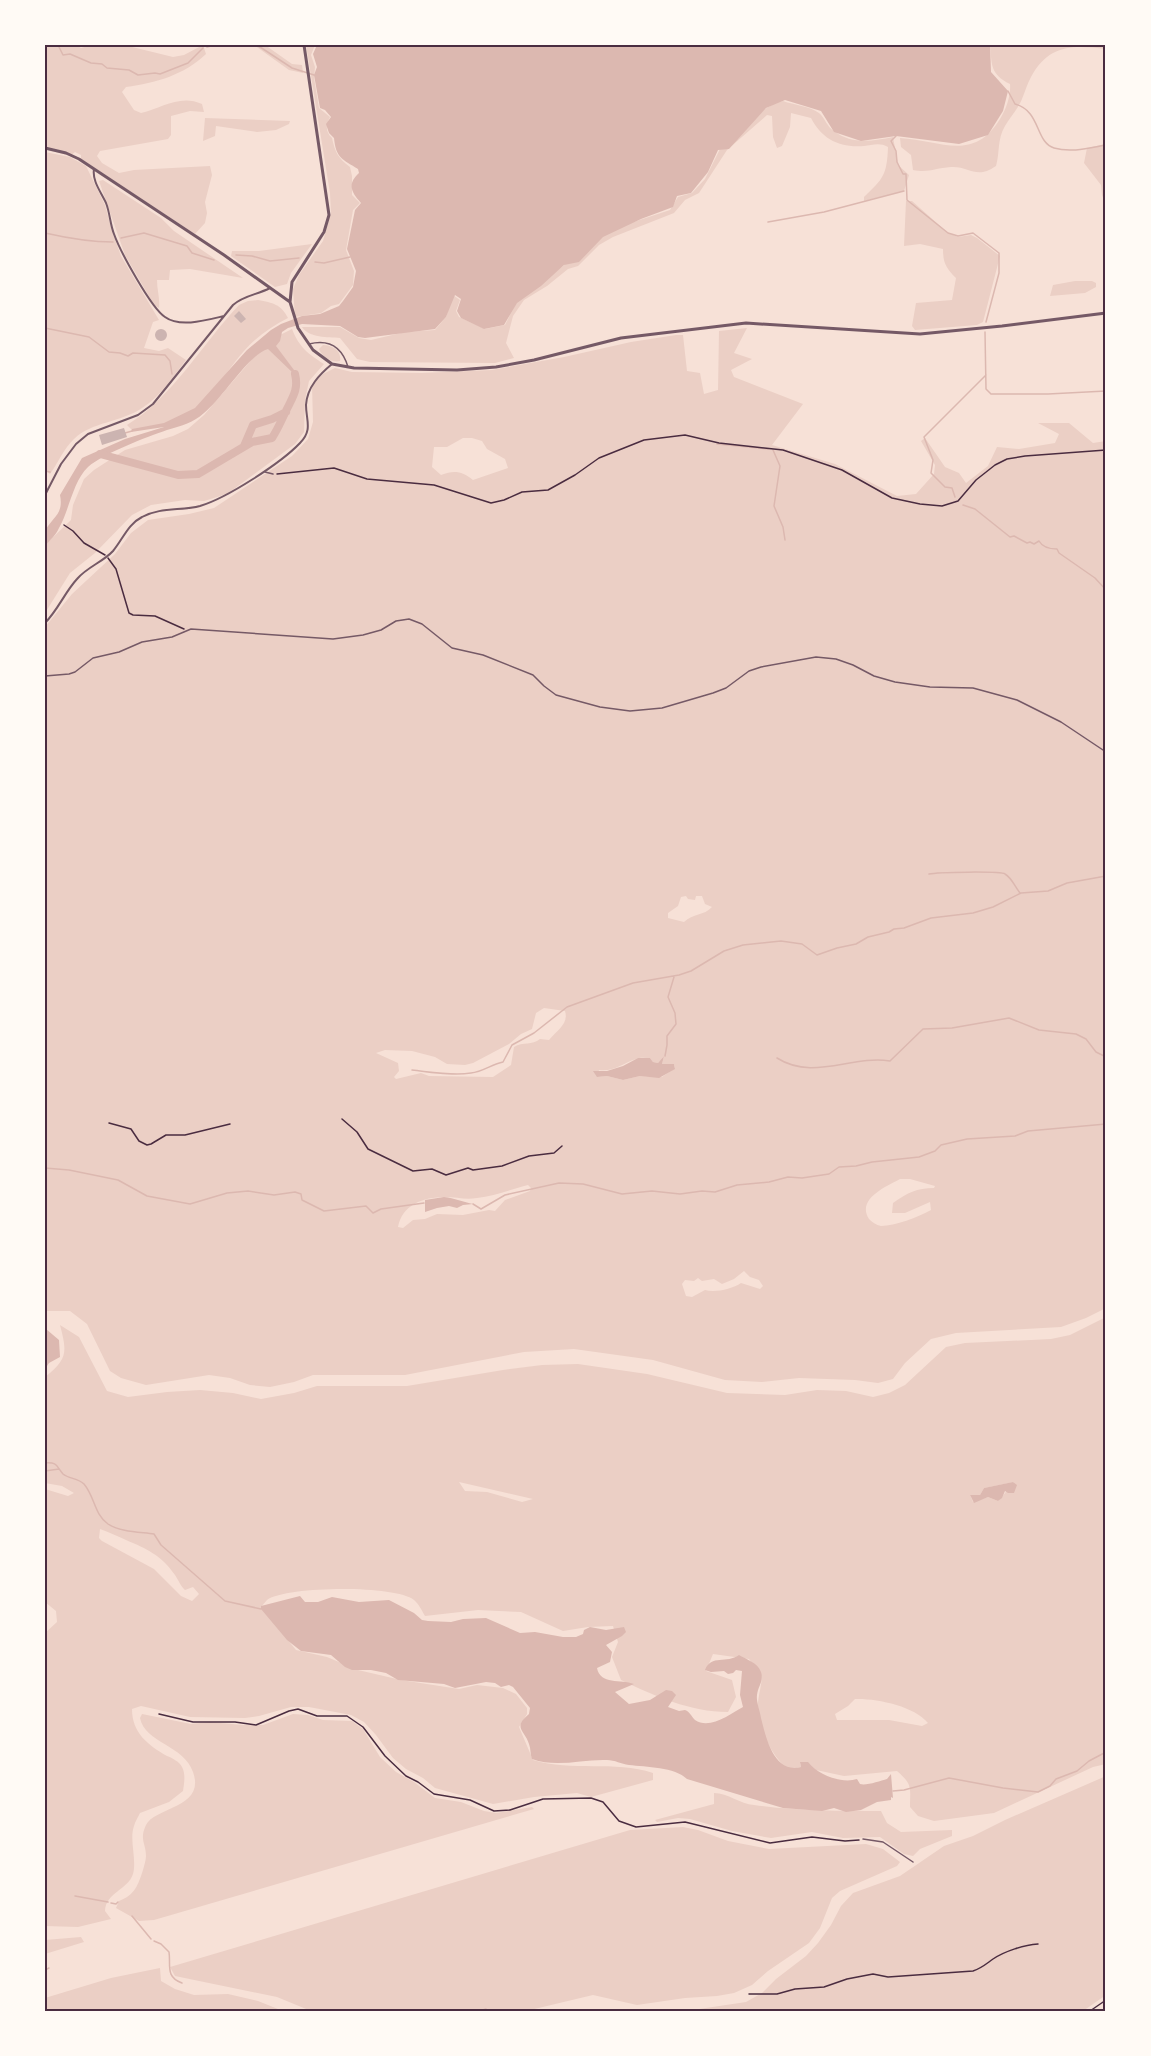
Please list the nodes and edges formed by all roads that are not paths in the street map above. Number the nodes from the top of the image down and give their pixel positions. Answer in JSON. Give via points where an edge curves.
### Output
{"nodes":[{"id":1,"x":304,"y":45,"type":"edge"},
{"id":2,"x":45,"y":148,"type":"edge"},
{"id":3,"x":94,"y":169,"type":"junction"},
{"id":4,"x":270,"y":288,"type":"junction"},
{"id":5,"x":290,"y":302,"type":"junction"},
{"id":6,"x":1106,"y":313,"type":"edge"},
{"id":7,"x":224,"y":316,"type":"junction"},
{"id":8,"x":308,"y":344,"type":"junction"},
{"id":9,"x":332,"y":364,"type":"junction"},
{"id":10,"x":348,"y":368,"type":"junction"},
{"id":11,"x":262,"y":472,"type":"junction"},
{"id":12,"x":273,"y":474,"type":"road end"},
{"id":13,"x":45,"y":495,"type":"edge"},
{"id":14,"x":45,"y":623,"type":"edge"},
{"id":15,"x":45,"y":676,"type":"edge"},
{"id":16,"x":1106,"y":752,"type":"edge"},
{"id":17,"x":863,"y":1839,"type":"road end"},
{"id":18,"x":913,"y":1862,"type":"dead end"}],
"edges":[{"from":1,"to":5,"type":"street","via":[[329,215],[324,232],[292,282]]},
{"from":2,"to":3,"type":"street","via":[[70,155]]},
{"from":3,"to":4,"type":"street"},
{"from":3,"to":7,"type":"street","via":[[116,241],[160,314],[182,322]]},
{"from":4,"to":5,"type":"street"},
{"from":4,"to":7,"type":"street","via":[[238,300]]},
{"from":5,"to":8,"type":"street"},
{"from":6,"to":10,"type":"street","via":[[920,334],[746,323],[621,338],[496,368]]},
{"from":7,"to":13,"type":"street","via":[[153,404],[127,420],[81,439],[61,464]]},
{"from":8,"to":9,"type":"street"},
{"from":8,"to":10,"type":"lane","via":[[333,345],[344,356]]},
{"from":9,"to":10,"type":"street"},
{"from":9,"to":11,"type":"street","via":[[319,375],[309,393],[309,427],[304,439]]},
{"from":11,"to":12,"type":"lane"},
{"from":11,"to":14,"type":"street","via":[[210,502],[139,518],[114,550],[76,579]]},
{"from":15,"to":16,"type":"lane","via":[[69,674],[93,658],[187,630],[333,639],[363,635],[409,619],[453,648],[483,655],[532,675],[556,695],[600,707],[630,711],[662,708],[713,693],[761,667],[816,657],[836,658],[894,682],[977,688],[1023,702]]},
{"from":17,"to":18,"type":"lane","via":[[883,1842]]}]}
